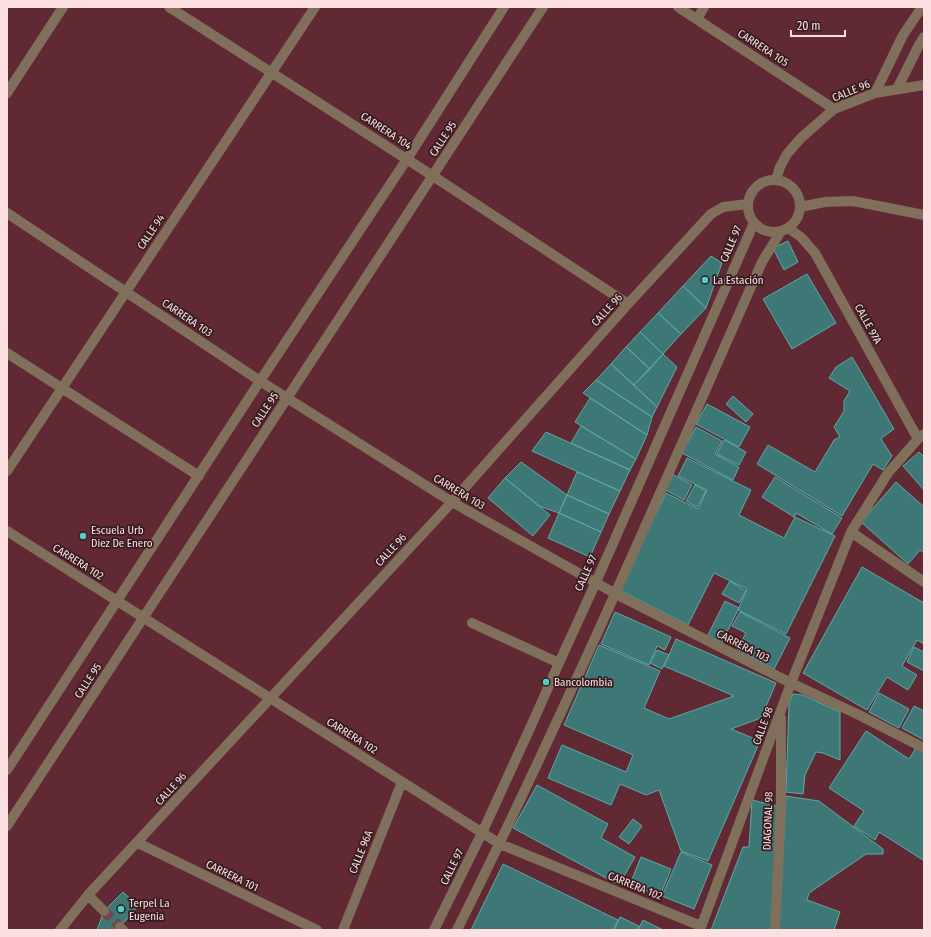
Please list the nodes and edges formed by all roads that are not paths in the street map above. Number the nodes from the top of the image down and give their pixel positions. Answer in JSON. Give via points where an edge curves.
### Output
{"nodes":[{"id":1,"x":64,"y":7,"type":"edge"},
{"id":2,"x":170,"y":7,"type":"edge"},
{"id":3,"x":315,"y":7,"type":"edge"},
{"id":4,"x":504,"y":7,"type":"edge"},
{"id":5,"x":543,"y":7,"type":"edge"},
{"id":6,"x":678,"y":7,"type":"edge"},
{"id":7,"x":704,"y":7,"type":"edge"},
{"id":8,"x":922,"y":7,"type":"edge"},
{"id":9,"x":697,"y":19,"type":"junction"},
{"id":10,"x":924,"y":37,"type":"edge"},
{"id":11,"x":272,"y":73,"type":"junction"},
{"id":12,"x":924,"y":85,"type":"edge"},
{"id":13,"x":897,"y":89,"type":"junction"},
{"id":14,"x":7,"y":93,"type":"edge"},
{"id":15,"x":875,"y":93,"type":"junction"},
{"id":16,"x":834,"y":109,"type":"junction"},
{"id":17,"x":407,"y":159,"type":"junction"},
{"id":18,"x":433,"y":176,"type":"junction"},
{"id":19,"x":776,"y":180,"type":"junction"},
{"id":20,"x":748,"y":204,"type":"junction"},
{"id":21,"x":800,"y":207,"type":"junction"},
{"id":22,"x":7,"y":213,"type":"edge"},
{"id":23,"x":924,"y":215,"type":"edge"},
{"id":24,"x":754,"y":222,"type":"junction"},
{"id":25,"x":785,"y":229,"type":"junction"},
{"id":26,"x":126,"y":291,"type":"junction"},
{"id":27,"x":628,"y":304,"type":"junction"},
{"id":28,"x":7,"y":353,"type":"edge"},
{"id":29,"x":260,"y":381,"type":"junction"},
{"id":30,"x":62,"y":388,"type":"junction"},
{"id":31,"x":287,"y":398,"type":"junction"},
{"id":32,"x":921,"y":436,"type":"edge"},
{"id":33,"x":7,"y":471,"type":"edge"},
{"id":34,"x":199,"y":476,"type":"junction"},
{"id":35,"x":452,"y":502,"type":"junction"},
{"id":36,"x":7,"y":531,"type":"edge"},
{"id":37,"x":851,"y":532,"type":"junction"},
{"id":38,"x":596,"y":582,"type":"junction"},
{"id":39,"x":924,"y":582,"type":"edge"},
{"id":40,"x":616,"y":594,"type":"junction"},
{"id":41,"x":117,"y":601,"type":"junction"},
{"id":42,"x":143,"y":618,"type":"junction"},
{"id":43,"x":472,"y":623,"type":"dead end"},
{"id":44,"x":559,"y":663,"type":"junction"},
{"id":45,"x":791,"y":683,"type":"junction"},
{"id":46,"x":270,"y":698,"type":"junction"},
{"id":47,"x":781,"y":712,"type":"junction"},
{"id":48,"x":924,"y":748,"type":"edge"},
{"id":49,"x":7,"y":770,"type":"edge"},
{"id":50,"x":402,"y":782,"type":"junction"},
{"id":51,"x":7,"y":826,"type":"edge"},
{"id":52,"x":482,"y":833,"type":"junction"},
{"id":53,"x":138,"y":843,"type":"junction"},
{"id":54,"x":500,"y":844,"type":"junction"},
{"id":55,"x":88,"y":895,"type":"junction"},
{"id":56,"x":104,"y":911,"type":"tunnel mouth"},
{"id":57,"x":700,"y":928,"type":"edge"},
{"id":58,"x":60,"y":930,"type":"edge"},
{"id":59,"x":317,"y":930,"type":"edge"},
{"id":60,"x":343,"y":930,"type":"edge"},
{"id":61,"x":434,"y":930,"type":"edge"},
{"id":62,"x":458,"y":930,"type":"edge"},
{"id":63,"x":775,"y":930,"type":"edge"}],
"edges":[{"from":1,"to":14,"type":"street"},
{"from":2,"to":11,"type":"street","name":"CARRERA 104"},
{"from":3,"to":11,"type":"street","name":"CALLE 94"},
{"from":4,"to":17,"type":"street","name":"CALLE 95"},
{"from":5,"to":18,"type":"street","name":"CALLE 95"},
{"from":6,"to":9,"type":"street","name":"CARRERA 105"},
{"from":7,"to":9,"type":"street"},
{"from":8,"to":15,"type":"street","via":[[903,35]]},
{"from":9,"to":16,"type":"street","name":"CARRERA 105"},
{"from":10,"to":13,"type":"street"},
{"from":11,"to":17,"type":"street","name":"CARRERA 104"},
{"from":11,"to":26,"type":"street","name":"CALLE 94"},
{"from":12,"to":13,"type":"street"},
{"from":13,"to":15,"type":"street","name":"CALLE 96"},
{"from":15,"to":16,"type":"street","name":"CALLE 96"},
{"from":16,"to":19,"type":"street","name":"CALLE 96","via":[[787,154]]},
{"from":17,"to":18,"type":"street","name":"CARRERA 104"},
{"from":17,"to":29,"type":"street","name":"CALLE 95"},
{"from":18,"to":27,"type":"street","name":"CARRERA 104"},
{"from":18,"to":31,"type":"street","name":"CALLE 95"},
{"from":19,"to":20,"type":"street","via":[[766,181],[757,186],[750,194]]},
{"from":19,"to":21,"type":"street","via":[[791,186],[798,196]]},
{"from":20,"to":24,"type":"street","via":[[749,214]]},
{"from":20,"to":27,"type":"street","name":"CALLE 96","via":[[723,207],[711,214]]},
{"from":21,"to":23,"type":"street","via":[[825,202],[853,201]]},
{"from":21,"to":25,"type":"street","via":[[794,222]]},
{"from":22,"to":26,"type":"street","name":"CARRERA 103"},
{"from":24,"to":25,"type":"street","via":[[766,231]]},
{"from":24,"to":38,"type":"street","name":"CALLE 97"},
{"from":25,"to":32,"type":"street","name":"CALLE 97A","via":[[801,237],[815,253]]},
{"from":25,"to":40,"type":"street","via":[[762,262]]},
{"from":26,"to":29,"type":"street","name":"CARRERA 103"},
{"from":26,"to":30,"type":"street","name":"CALLE 94"},
{"from":27,"to":35,"type":"street","name":"CALLE 96"},
{"from":28,"to":30,"type":"street"},
{"from":29,"to":31,"type":"street","name":"CARRERA 103"},
{"from":29,"to":34,"type":"street","name":"CALLE 95"},
{"from":30,"to":33,"type":"street","name":"CALLE 94"},
{"from":30,"to":34,"type":"street"},
{"from":31,"to":35,"type":"street","name":"CARRERA 103"},
{"from":31,"to":42,"type":"street","name":"CALLE 95"},
{"from":32,"to":37,"type":"street","name":"CALLE 98","via":[[888,473]]},
{"from":34,"to":41,"type":"street","name":"CALLE 95"},
{"from":35,"to":38,"type":"street","name":"CARRERA 103"},
{"from":35,"to":46,"type":"street","name":"CALLE 96"},
{"from":36,"to":41,"type":"street","name":"CARRERA 102"},
{"from":37,"to":39,"type":"street"},
{"from":37,"to":45,"type":"street","name":"CALLE 98"},
{"from":38,"to":40,"type":"street","name":"CARRERA 103"},
{"from":38,"to":44,"type":"street","name":"CALLE 97"},
{"from":40,"to":45,"type":"street","name":"CARRERA 103"},
{"from":40,"to":54,"type":"street"},
{"from":41,"to":42,"type":"street","name":"CARRERA 102"},
{"from":41,"to":49,"type":"street","name":"CALLE 95"},
{"from":42,"to":46,"type":"street","name":"CARRERA 102"},
{"from":42,"to":51,"type":"street","name":"CALLE 95"},
{"from":43,"to":44,"type":"street"},
{"from":44,"to":52,"type":"street","name":"CALLE 97"},
{"from":45,"to":47,"type":"street","name":"CALLE 98"},
{"from":45,"to":48,"type":"street","name":"CARRERA 103"},
{"from":46,"to":50,"type":"street","name":"CARRERA 102"},
{"from":46,"to":53,"type":"street","name":"CALLE 96"},
{"from":47,"to":57,"type":"street","name":"CALLE 98"},
{"from":47,"to":63,"type":"street","name":"DIAGONAL 98","via":[[781,805]]},
{"from":50,"to":52,"type":"street","name":"CARRERA 102"},
{"from":50,"to":60,"type":"street","name":"CALLE 96A"},
{"from":52,"to":54,"type":"street","name":"CARRERA 102"},
{"from":52,"to":61,"type":"street","name":"CALLE 97"},
{"from":53,"to":55,"type":"street","name":"CALLE 96"},
{"from":53,"to":59,"type":"street","name":"CARRERA 101"},
{"from":54,"to":57,"type":"street","name":"CARRERA 102"},
{"from":54,"to":62,"type":"street"},
{"from":55,"to":56,"type":"street"},
{"from":55,"to":58,"type":"street","name":"CALLE 96"}]}
